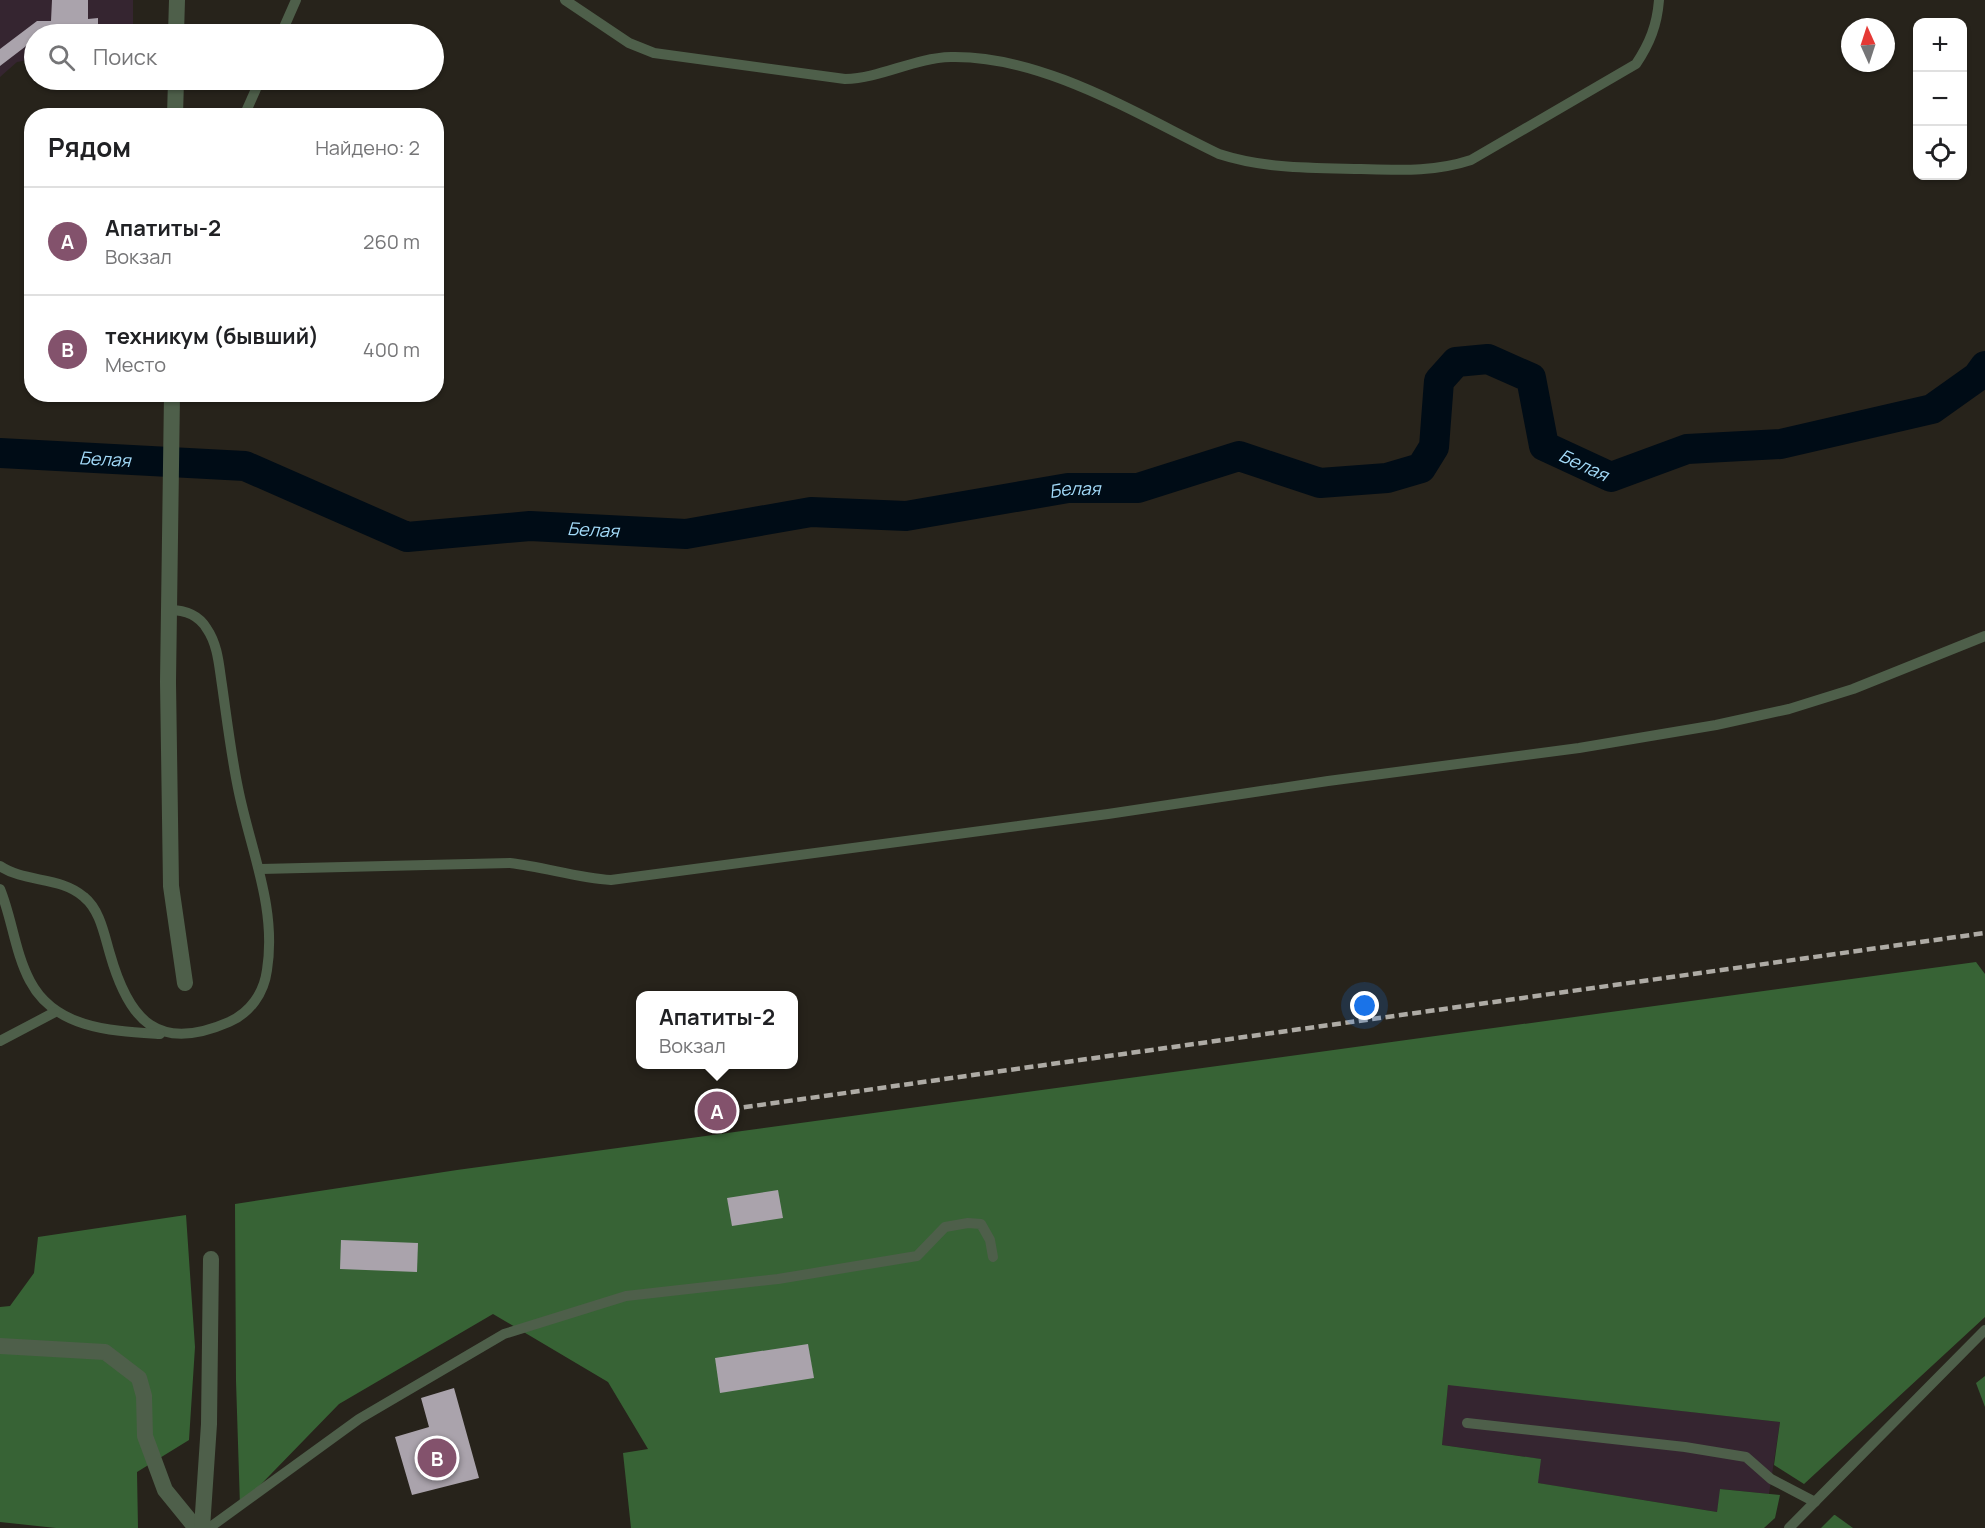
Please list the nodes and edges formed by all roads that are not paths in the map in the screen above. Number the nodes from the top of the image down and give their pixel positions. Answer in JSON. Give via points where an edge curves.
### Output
{"nodes":[{"id":1,"x":177,"y":0,"type":"edge"},
{"id":2,"x":296,"y":0,"type":"edge"},
{"id":3,"x":565,"y":0,"type":"edge"},
{"id":4,"x":1659,"y":0,"type":"edge"},
{"id":5,"x":176,"y":24,"type":"edge"},
{"id":6,"x":285,"y":24,"type":"edge"},
{"id":7,"x":176,"y":90,"type":"edge"},
{"id":8,"x":256,"y":90,"type":"edge"},
{"id":9,"x":175,"y":108,"type":"edge"},
{"id":10,"x":248,"y":108,"type":"edge"},
{"id":11,"x":171,"y":403,"type":"edge"},
{"id":12,"x":169,"y":610,"type":"junction"},
{"id":13,"x":1985,"y":636,"type":"edge"},
{"id":14,"x":0,"y":866,"type":"edge"},
{"id":15,"x":261,"y":869,"type":"junction"},
{"id":16,"x":1,"y":896,"type":"edge"},
{"id":17,"x":185,"y":983,"type":"dead end"},
{"id":18,"x":55,"y":1012,"type":"junction"},
{"id":19,"x":166,"y":1034,"type":"junction"},
{"id":20,"x":0,"y":1041,"type":"edge"},
{"id":21,"x":993,"y":1257,"type":"dead end"},
{"id":22,"x":211,"y":1259,"type":"dead end"},
{"id":23,"x":1985,"y":1330,"type":"edge"},
{"id":24,"x":0,"y":1346,"type":"edge"},
{"id":25,"x":1467,"y":1423,"type":"dead end"},
{"id":26,"x":1815,"y":1502,"type":"junction"},
{"id":27,"x":196,"y":1528,"type":"edge"},
{"id":28,"x":202,"y":1528,"type":"edge"},
{"id":29,"x":209,"y":1528,"type":"edge"},
{"id":30,"x":1789,"y":1528,"type":"edge"}],
"edges":[{"from":1,"to":5,"type":"street"},
{"from":2,"to":6,"type":"lane"},
{"from":3,"to":4,"type":"lane","via":[[629,43],[654,53],[845,79],[876,76],[930,58],[1013,62],[1054,75],[1219,154],[1243,161],[1302,168],[1421,170],[1471,160],[1630,69],[1649,45]]},
{"from":7,"to":9,"type":"street"},
{"from":8,"to":10,"type":"lane"},
{"from":11,"to":12,"type":"street"},
{"from":12,"to":15,"type":"lane","via":[[180,610],[201,621],[215,645],[238,789]]},
{"from":12,"to":17,"type":"street","via":[[171,886]]},
{"from":13,"to":15,"type":"lane","via":[[1853,689],[1790,709],[1716,725],[1108,814],[611,880],[579,878],[510,863]]},
{"from":14,"to":19,"type":"lane","via":[[70,887],[86,898],[104,932],[126,997],[141,1020]]},
{"from":15,"to":19,"type":"lane","via":[[269,955],[267,973],[256,1000],[242,1016],[230,1022]]},
{"from":16,"to":18,"type":"lane","via":[[30,982]]},
{"from":18,"to":19,"type":"lane","via":[[82,1024],[115,1031]]},
{"from":18,"to":20,"type":"lane"},
{"from":21,"to":29,"type":"lane","via":[[981,1224],[968,1223],[945,1227],[917,1256],[778,1279],[626,1296],[504,1334],[359,1419]]},
{"from":22,"to":28,"type":"street","via":[[209,1424]]},
{"from":23,"to":26,"type":"lane"},
{"from":24,"to":27,"type":"street","via":[[105,1352],[139,1378],[144,1396],[145,1436],[165,1490]]},
{"from":25,"to":26,"type":"lane","via":[[1746,1457],[1771,1479]]},
{"from":26,"to":30,"type":"lane"}]}
